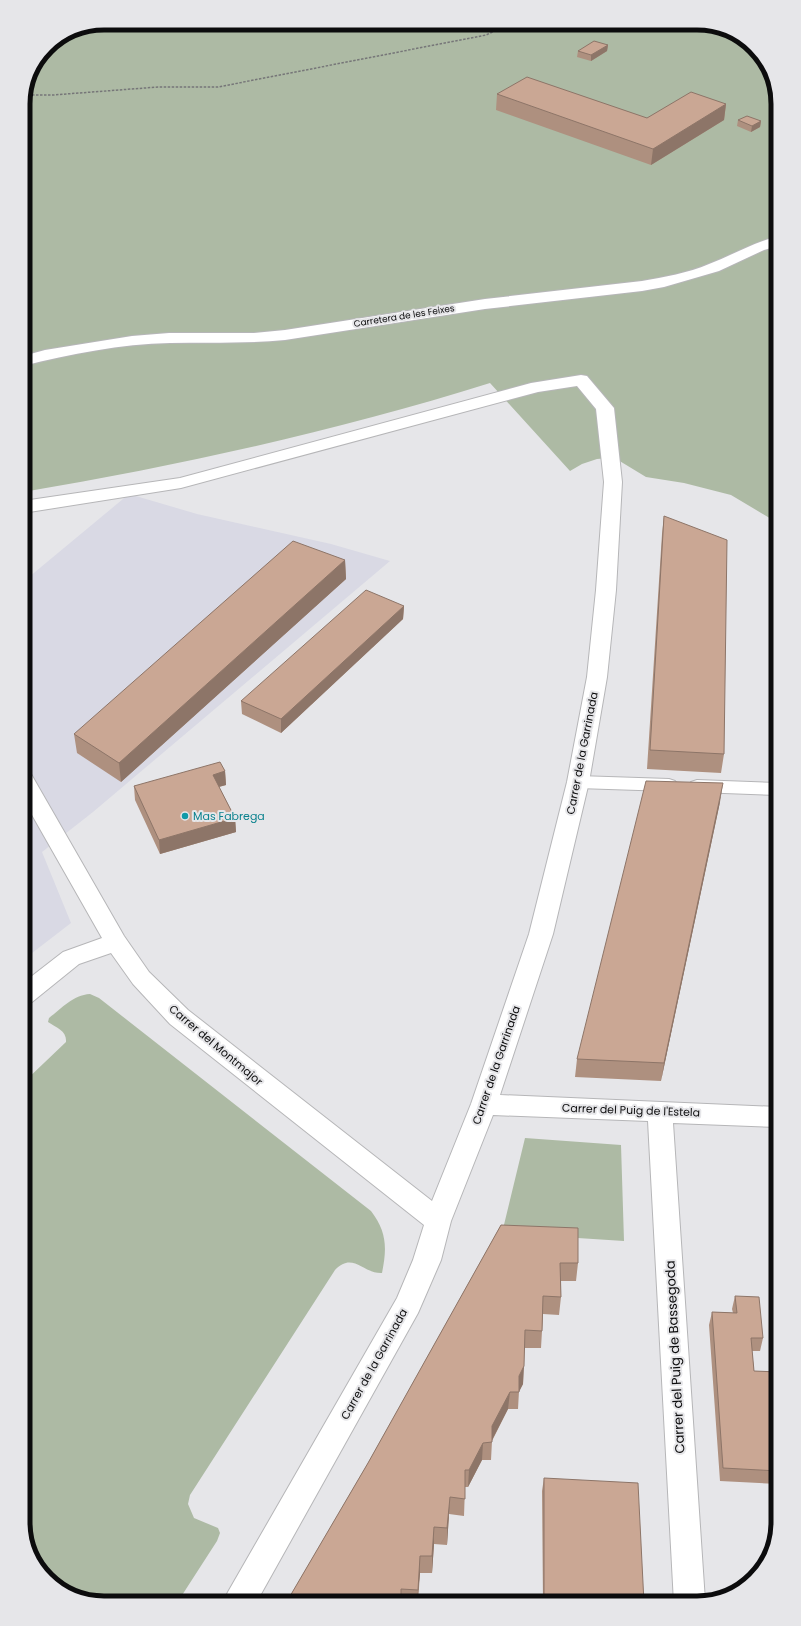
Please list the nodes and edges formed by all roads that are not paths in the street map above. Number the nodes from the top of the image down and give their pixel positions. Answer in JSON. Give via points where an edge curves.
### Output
{"nodes":[{"id":1,"x":771,"y":243,"type":"edge"},
{"id":2,"x":30,"y":359,"type":"edge"},
{"id":3,"x":30,"y":506,"type":"edge"},
{"id":4,"x":578,"y":782,"type":"junction"},
{"id":5,"x":771,"y":789,"type":"edge"},
{"id":6,"x":30,"y":791,"type":"edge"},
{"id":7,"x":116,"y":942,"type":"junction"},
{"id":8,"x":30,"y":990,"type":"edge"},
{"id":9,"x":484,"y":1104,"type":"junction"},
{"id":10,"x":660,"y":1112,"type":"junction"},
{"id":11,"x":771,"y":1117,"type":"edge"},
{"id":12,"x":438,"y":1221,"type":"junction"},
{"id":13,"x":243,"y":1596,"type":"edge"},
{"id":14,"x":690,"y":1596,"type":"edge"}],
"edges":[{"from":1,"to":2,"type":"street","name":"Carretera de les Feixes","via":[[713,268],[642,286],[486,304],[285,335],[132,341]]},
{"from":3,"to":4,"type":"street","name":"Carrer de la Garrinada","via":[[181,483],[537,387],[581,380],[605,408],[613,482],[597,676]]},
{"from":4,"to":5,"type":"lane"},
{"from":4,"to":9,"type":"street","name":"Carrer de la Garrinada","via":[[541,934]]},
{"from":6,"to":7,"type":"street","name":"Carrer del Montmajor"},
{"from":7,"to":8,"type":"street","via":[[71,958]]},
{"from":7,"to":12,"type":"street","name":"Carrer del Montmajor","via":[[141,978],[179,1017]]},
{"from":9,"to":10,"type":"street","name":"Carrer del Puig de l'Estela"},
{"from":9,"to":12,"type":"street","name":"Carrer de la Garrinada"},
{"from":10,"to":11,"type":"street","name":"Carrer del Puig de l'Estela"},
{"from":10,"to":14,"type":"street","name":"Carrer del Puig de Bassegoda"},
{"from":12,"to":13,"type":"street","name":"Carrer de la Garrinada","via":[[427,1260],[408,1304]]}]}
